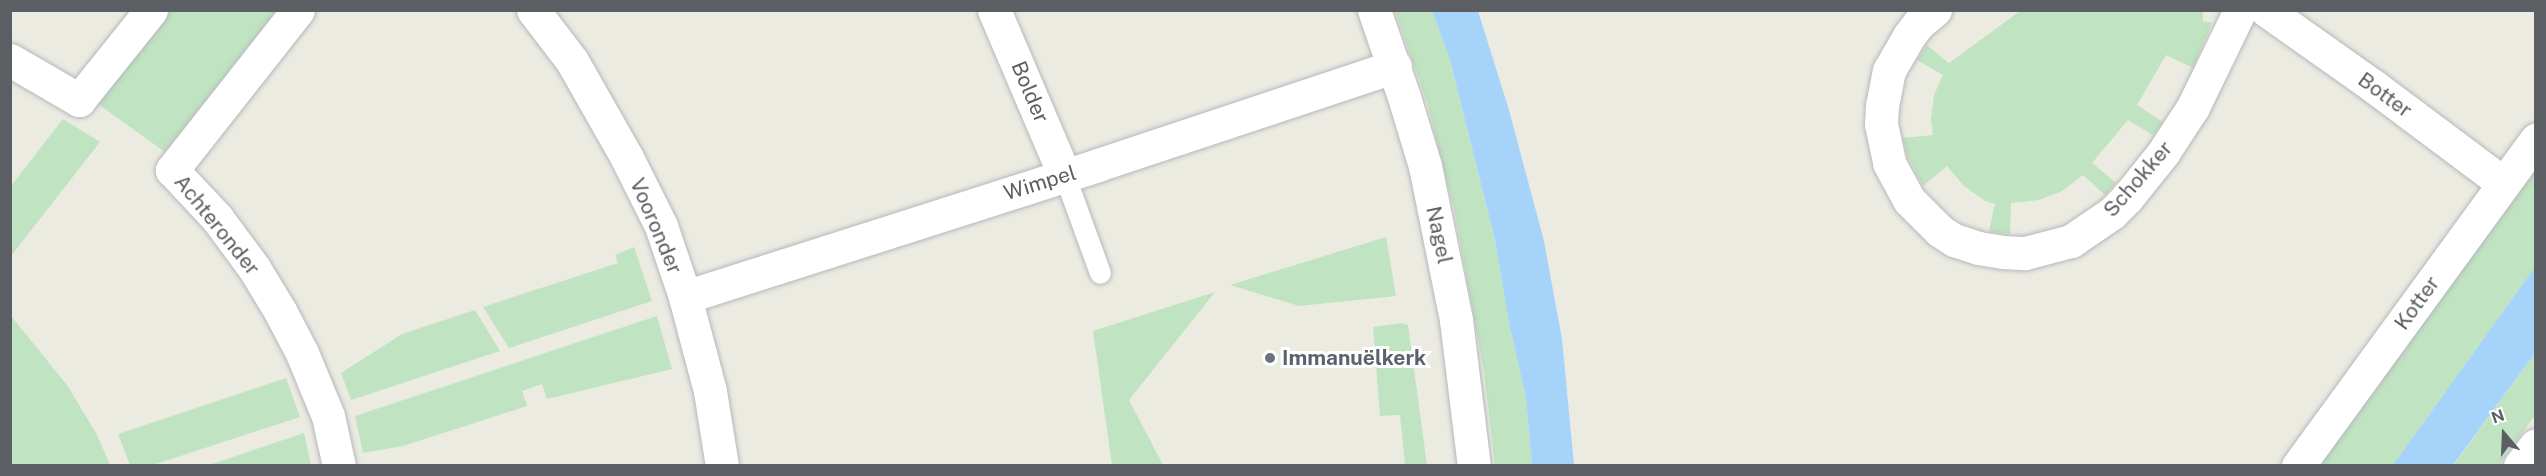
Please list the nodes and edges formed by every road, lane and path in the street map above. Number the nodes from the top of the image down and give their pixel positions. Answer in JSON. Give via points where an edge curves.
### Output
{"nodes":[{"id":1,"x":151,"y":10,"type":"edge"},
{"id":2,"x":298,"y":10,"type":"edge"},
{"id":3,"x":533,"y":10,"type":"edge"},
{"id":4,"x":994,"y":10,"type":"edge"},
{"id":5,"x":1374,"y":10,"type":"edge"},
{"id":6,"x":1935,"y":10,"type":"edge"},
{"id":7,"x":2240,"y":10,"type":"edge"},
{"id":8,"x":2265,"y":10,"type":"edge"},
{"id":9,"x":10,"y":60,"type":"edge"},
{"id":10,"x":1395,"y":66,"type":"junction"},
{"id":11,"x":2535,"y":140,"type":"edge"},
{"id":12,"x":1064,"y":174,"type":"junction"},
{"id":13,"x":2503,"y":183,"type":"junction"},
{"id":14,"x":1100,"y":273,"type":"dead end"},
{"id":15,"x":685,"y":297,"type":"junction"},
{"id":16,"x":2535,"y":445,"type":"edge"},
{"id":17,"x":339,"y":465,"type":"edge"},
{"id":18,"x":722,"y":465,"type":"edge"},
{"id":19,"x":1474,"y":465,"type":"edge"},
{"id":20,"x":2298,"y":465,"type":"edge"},
{"id":21,"x":2520,"y":465,"type":"edge"}],
"edges":[{"from":1,"to":9,"type":"street","via":[[79,100]]},
{"from":2,"to":17,"type":"street","name":"Achteronder","via":[[172,170],[217,218],[280,311],[328,416]]},
{"from":3,"to":15,"type":"street","name":"Vooronder","via":[[572,61],[627,158],[661,226]]},
{"from":4,"to":12,"type":"street","name":"Bolder"},
{"from":5,"to":10,"type":"street","name":"Nagel"},
{"from":6,"to":7,"type":"street","name":"Schokker","via":[[1909,36],[1889,70],[1881,124],[1889,163],[1909,200],[1940,231],[1978,248],[2025,253],[2071,241],[2105,219],[2127,198],[2193,107]]},
{"from":8,"to":13,"type":"street","name":"Botter"},
{"from":10,"to":12,"type":"street","name":"Wimpel"},
{"from":10,"to":19,"type":"street","name":"Nagel","via":[[1420,147],[1446,263]]},
{"from":11,"to":13,"type":"street","name":"Kotter"},
{"from":12,"to":14,"type":"lane"},
{"from":12,"to":15,"type":"street","name":"Wimpel"},
{"from":13,"to":20,"type":"street","name":"Kotter"},
{"from":15,"to":18,"type":"street","name":"Vooronder","via":[[710,391]]},
{"from":16,"to":21,"type":"street"}]}
